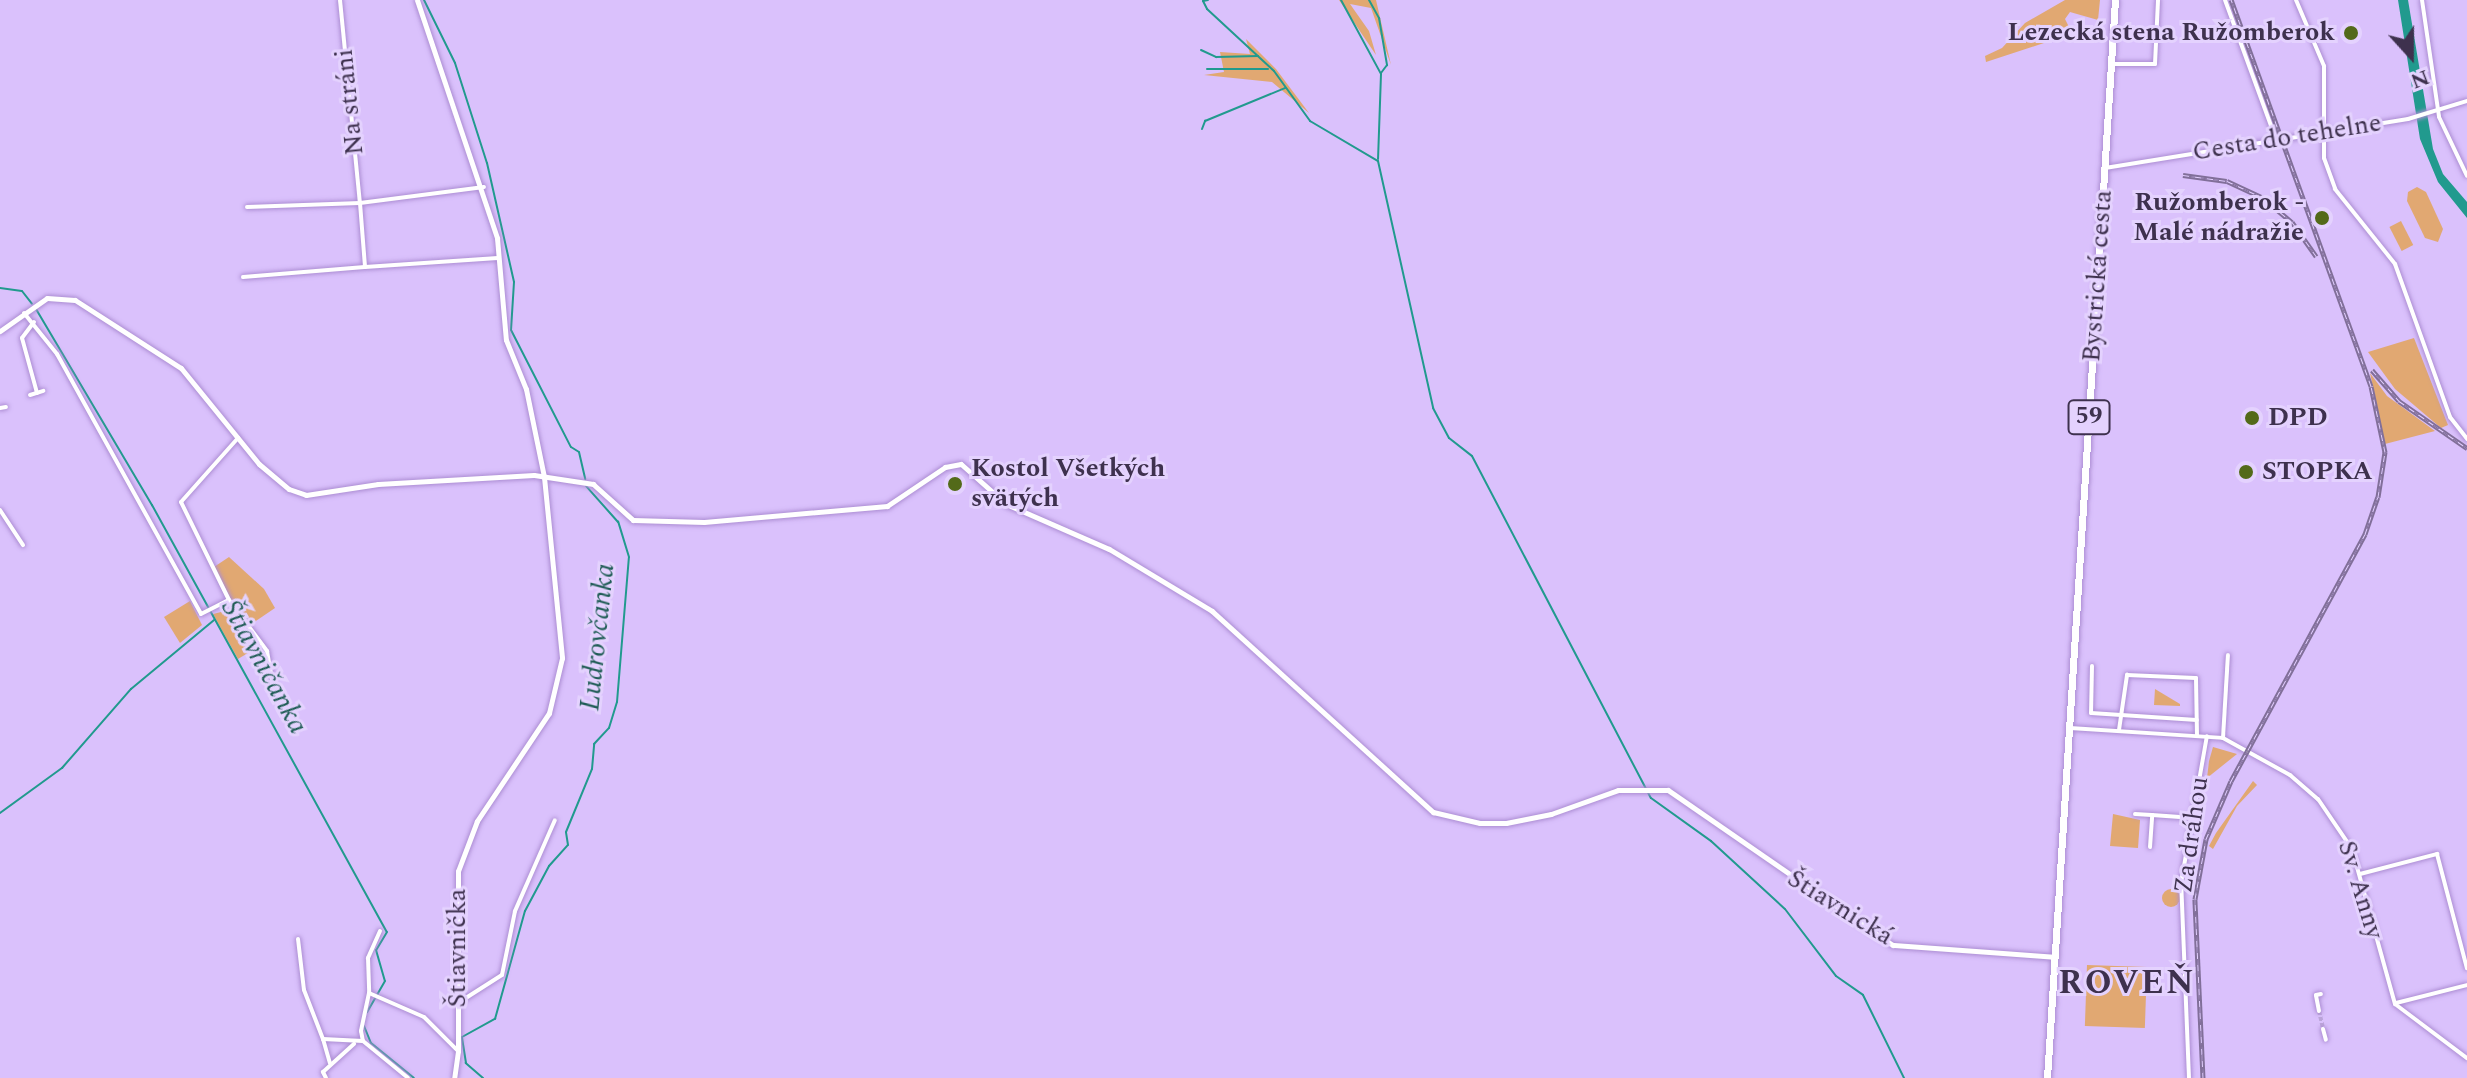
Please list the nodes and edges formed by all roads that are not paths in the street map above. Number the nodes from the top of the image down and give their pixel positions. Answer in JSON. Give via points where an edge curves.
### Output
{"nodes":[{"id":1,"x":340,"y":0,"type":"edge"},
{"id":2,"x":417,"y":0,"type":"edge"},
{"id":3,"x":2115,"y":0,"type":"edge"},
{"id":4,"x":2158,"y":0,"type":"edge"},
{"id":5,"x":2225,"y":0,"type":"edge"},
{"id":6,"x":2296,"y":0,"type":"edge"},
{"id":7,"x":2422,"y":0,"type":"edge"},
{"id":8,"x":2111,"y":64,"type":"junction"},
{"id":9,"x":2467,"y":101,"type":"edge"},
{"id":10,"x":2435,"y":113,"type":"junction"},
{"id":11,"x":2323,"y":131,"type":"junction"},
{"id":12,"x":2275,"y":137,"type":"junction"},
{"id":13,"x":2105,"y":168,"type":"junction"},
{"id":14,"x":2467,"y":176,"type":"edge"},
{"id":15,"x":484,"y":187,"type":"junction"},
{"id":16,"x":360,"y":203,"type":"junction"},
{"id":17,"x":247,"y":207,"type":"dead end"},
{"id":18,"x":500,"y":258,"type":"junction"},
{"id":19,"x":365,"y":267,"type":"junction"},
{"id":20,"x":243,"y":277,"type":"dead end"},
{"id":21,"x":27,"y":311,"type":"junction"},
{"id":22,"x":34,"y":322,"type":"junction"},
{"id":23,"x":0,"y":331,"type":"edge"},
{"id":24,"x":37,"y":393,"type":"dead end"},
{"id":25,"x":238,"y":438,"type":"junction"},
{"id":26,"x":2467,"y":439,"type":"edge"},
{"id":27,"x":544,"y":477,"type":"junction"},
{"id":28,"x":0,"y":510,"type":"edge"},
{"id":29,"x":23,"y":545,"type":"dead end"},
{"id":30,"x":229,"y":600,"type":"junction"},
{"id":31,"x":2228,"y":655,"type":"dead end"},
{"id":32,"x":2092,"y":666,"type":"dead end"},
{"id":33,"x":273,"y":685,"type":"dead end"},
{"id":34,"x":2121,"y":714,"type":"junction"},
{"id":35,"x":2197,"y":720,"type":"junction"},
{"id":36,"x":2070,"y":728,"type":"junction"},
{"id":37,"x":2119,"y":730,"type":"junction"},
{"id":38,"x":2197,"y":735,"type":"junction"},
{"id":39,"x":2207,"y":736,"type":"junction"},
{"id":40,"x":2223,"y":738,"type":"junction"},
{"id":41,"x":2135,"y":814,"type":"dead end"},
{"id":42,"x":2152,"y":815,"type":"junction"},
{"id":43,"x":2194,"y":818,"type":"junction"},
{"id":44,"x":555,"y":820,"type":"dead end"},
{"id":45,"x":2150,"y":847,"type":"dead end"},
{"id":46,"x":2360,"y":874,"type":"junction"},
{"id":47,"x":380,"y":931,"type":"dead end"},
{"id":48,"x":298,"y":939,"type":"dead end"},
{"id":49,"x":2055,"y":957,"type":"junction"},
{"id":50,"x":2467,"y":968,"type":"edge"},
{"id":51,"x":2467,"y":985,"type":"edge"},
{"id":52,"x":369,"y":993,"type":"junction"},
{"id":53,"x":2321,"y":994,"type":"dead end"},
{"id":54,"x":458,"y":1003,"type":"junction"},
{"id":55,"x":2395,"y":1004,"type":"junction"},
{"id":56,"x":2319,"y":1011,"type":"tunnel mouth"},
{"id":57,"x":2323,"y":1029,"type":"tunnel mouth"},
{"id":58,"x":323,"y":1039,"type":"junction"},
{"id":59,"x":2326,"y":1040,"type":"dead end"},
{"id":60,"x":363,"y":1041,"type":"junction"},
{"id":61,"x":354,"y":1044,"type":"junction"},
{"id":62,"x":458,"y":1051,"type":"junction"},
{"id":63,"x":2467,"y":1058,"type":"edge"},
{"id":64,"x":330,"y":1064,"type":"junction"},
{"id":65,"x":326,"y":1078,"type":"edge"},
{"id":66,"x":408,"y":1078,"type":"edge"},
{"id":67,"x":454,"y":1078,"type":"edge"},
{"id":68,"x":2047,"y":1078,"type":"edge"},
{"id":69,"x":2189,"y":1078,"type":"edge"}],
"edges":[{"from":1,"to":16,"type":"street","name":"Na stráni"},
{"from":2,"to":15,"type":"street","name":"Štiavnička"},
{"from":3,"to":8,"type":"main road","name":"Bystrická cesta","number":"59"},
{"from":4,"to":8,"type":"street","via":[[2155,64]]},
{"from":5,"to":12,"type":"street"},
{"from":6,"to":11,"type":"street","via":[[2324,66]]},
{"from":7,"to":10,"type":"street"},
{"from":8,"to":13,"type":"main road","name":"Bystrická cesta","number":"59"},
{"from":9,"to":10,"type":"street","name":"Cesta do tehelne"},
{"from":10,"to":11,"type":"street","name":"Cesta do tehelne"},
{"from":10,"to":14,"type":"street"},
{"from":11,"to":12,"type":"street","name":"Cesta do tehelne"},
{"from":11,"to":26,"type":"street","via":[[2324,158],[2335,189],[2395,264],[2456,429]]},
{"from":12,"to":13,"type":"street","name":"Cesta do tehelne"},
{"from":13,"to":36,"type":"main road","name":"Bystrická cesta","number":"59"},
{"from":15,"to":16,"type":"street"},
{"from":15,"to":18,"type":"street","name":"Štiavnička"},
{"from":16,"to":17,"type":"street"},
{"from":16,"to":19,"type":"street","name":"Na stráni"},
{"from":18,"to":19,"type":"street"},
{"from":18,"to":27,"type":"street","name":"Štiavnička","via":[[506,340],[526,389]]},
{"from":19,"to":20,"type":"street"},
{"from":21,"to":22,"type":"street"},
{"from":21,"to":23,"type":"street"},
{"from":21,"to":25,"type":"street","via":[[56,296],[70,298],[172,362],[199,386]]},
{"from":22,"to":24,"type":"street","via":[[22,338]]},
{"from":22,"to":30,"type":"street","via":[[147,510],[201,614]]},
{"from":25,"to":27,"type":"street","via":[[274,478],[306,495],[378,484]]},
{"from":25,"to":30,"type":"street","via":[[180,507]]},
{"from":27,"to":49,"type":"street","name":"Štiavnická","via":[[585,482],[637,521],[741,520],[887,506],[945,467],[961,464],[1006,504],[1109,549],[1212,611],[1433,812],[1480,823],[1529,821],[1618,790],[1651,788],[1685,798],[1807,890],[1893,945]]},
{"from":27,"to":54,"type":"street","name":"Štiavnička","via":[[560,631],[559,683],[549,713],[464,847],[454,897]]},
{"from":28,"to":29,"type":"street"},
{"from":30,"to":33,"type":"street","via":[[267,651]]},
{"from":31,"to":40,"type":"street"},
{"from":32,"to":34,"type":"street","via":[[2091,713]]},
{"from":34,"to":35,"type":"street"},
{"from":34,"to":35,"type":"street","via":[[2128,675],[2196,678]]},
{"from":34,"to":37,"type":"street"},
{"from":35,"to":38,"type":"street"},
{"from":36,"to":37,"type":"street"},
{"from":36,"to":49,"type":"main road","name":"Bystrická cesta","number":"59"},
{"from":37,"to":38,"type":"street"},
{"from":38,"to":39,"type":"street"},
{"from":39,"to":40,"type":"street"},
{"from":39,"to":43,"type":"street","name":"Za dráhou"},
{"from":40,"to":46,"type":"street","name":"Sv. Anny","via":[[2257,754],[2318,799],[2352,849]]},
{"from":41,"to":42,"type":"street","name":"Za dráhou"},
{"from":42,"to":43,"type":"street","name":"Za dráhou"},
{"from":42,"to":45,"type":"street","name":"Za dráhou"},
{"from":43,"to":69,"type":"street","name":"Za dráhou","via":[[2181,883]]},
{"from":44,"to":54,"type":"street","via":[[515,911],[502,975]]},
{"from":46,"to":50,"type":"street","via":[[2437,854]]},
{"from":46,"to":55,"type":"street","name":"Sv. Anny"},
{"from":47,"to":52,"type":"street","via":[[368,958]]},
{"from":48,"to":58,"type":"street","via":[[304,990]]},
{"from":49,"to":68,"type":"main road","name":"Bystrická cesta","number":"59"},
{"from":51,"to":55,"type":"street"},
{"from":52,"to":60,"type":"street","via":[[361,1013]]},
{"from":52,"to":62,"type":"street","via":[[424,1017]]},
{"from":53,"to":56,"type":"street","via":[[2316,995]]},
{"from":54,"to":62,"type":"street","name":"Štiavnička"},
{"from":55,"to":63,"type":"street"},
{"from":57,"to":59,"type":"street"},
{"from":58,"to":61,"type":"street"},
{"from":58,"to":64,"type":"street"},
{"from":60,"to":61,"type":"street"},
{"from":60,"to":66,"type":"street"},
{"from":61,"to":64,"type":"street"},
{"from":62,"to":67,"type":"street","name":"Štiavnička"},
{"from":64,"to":65,"type":"street","via":[[323,1072]]}]}
